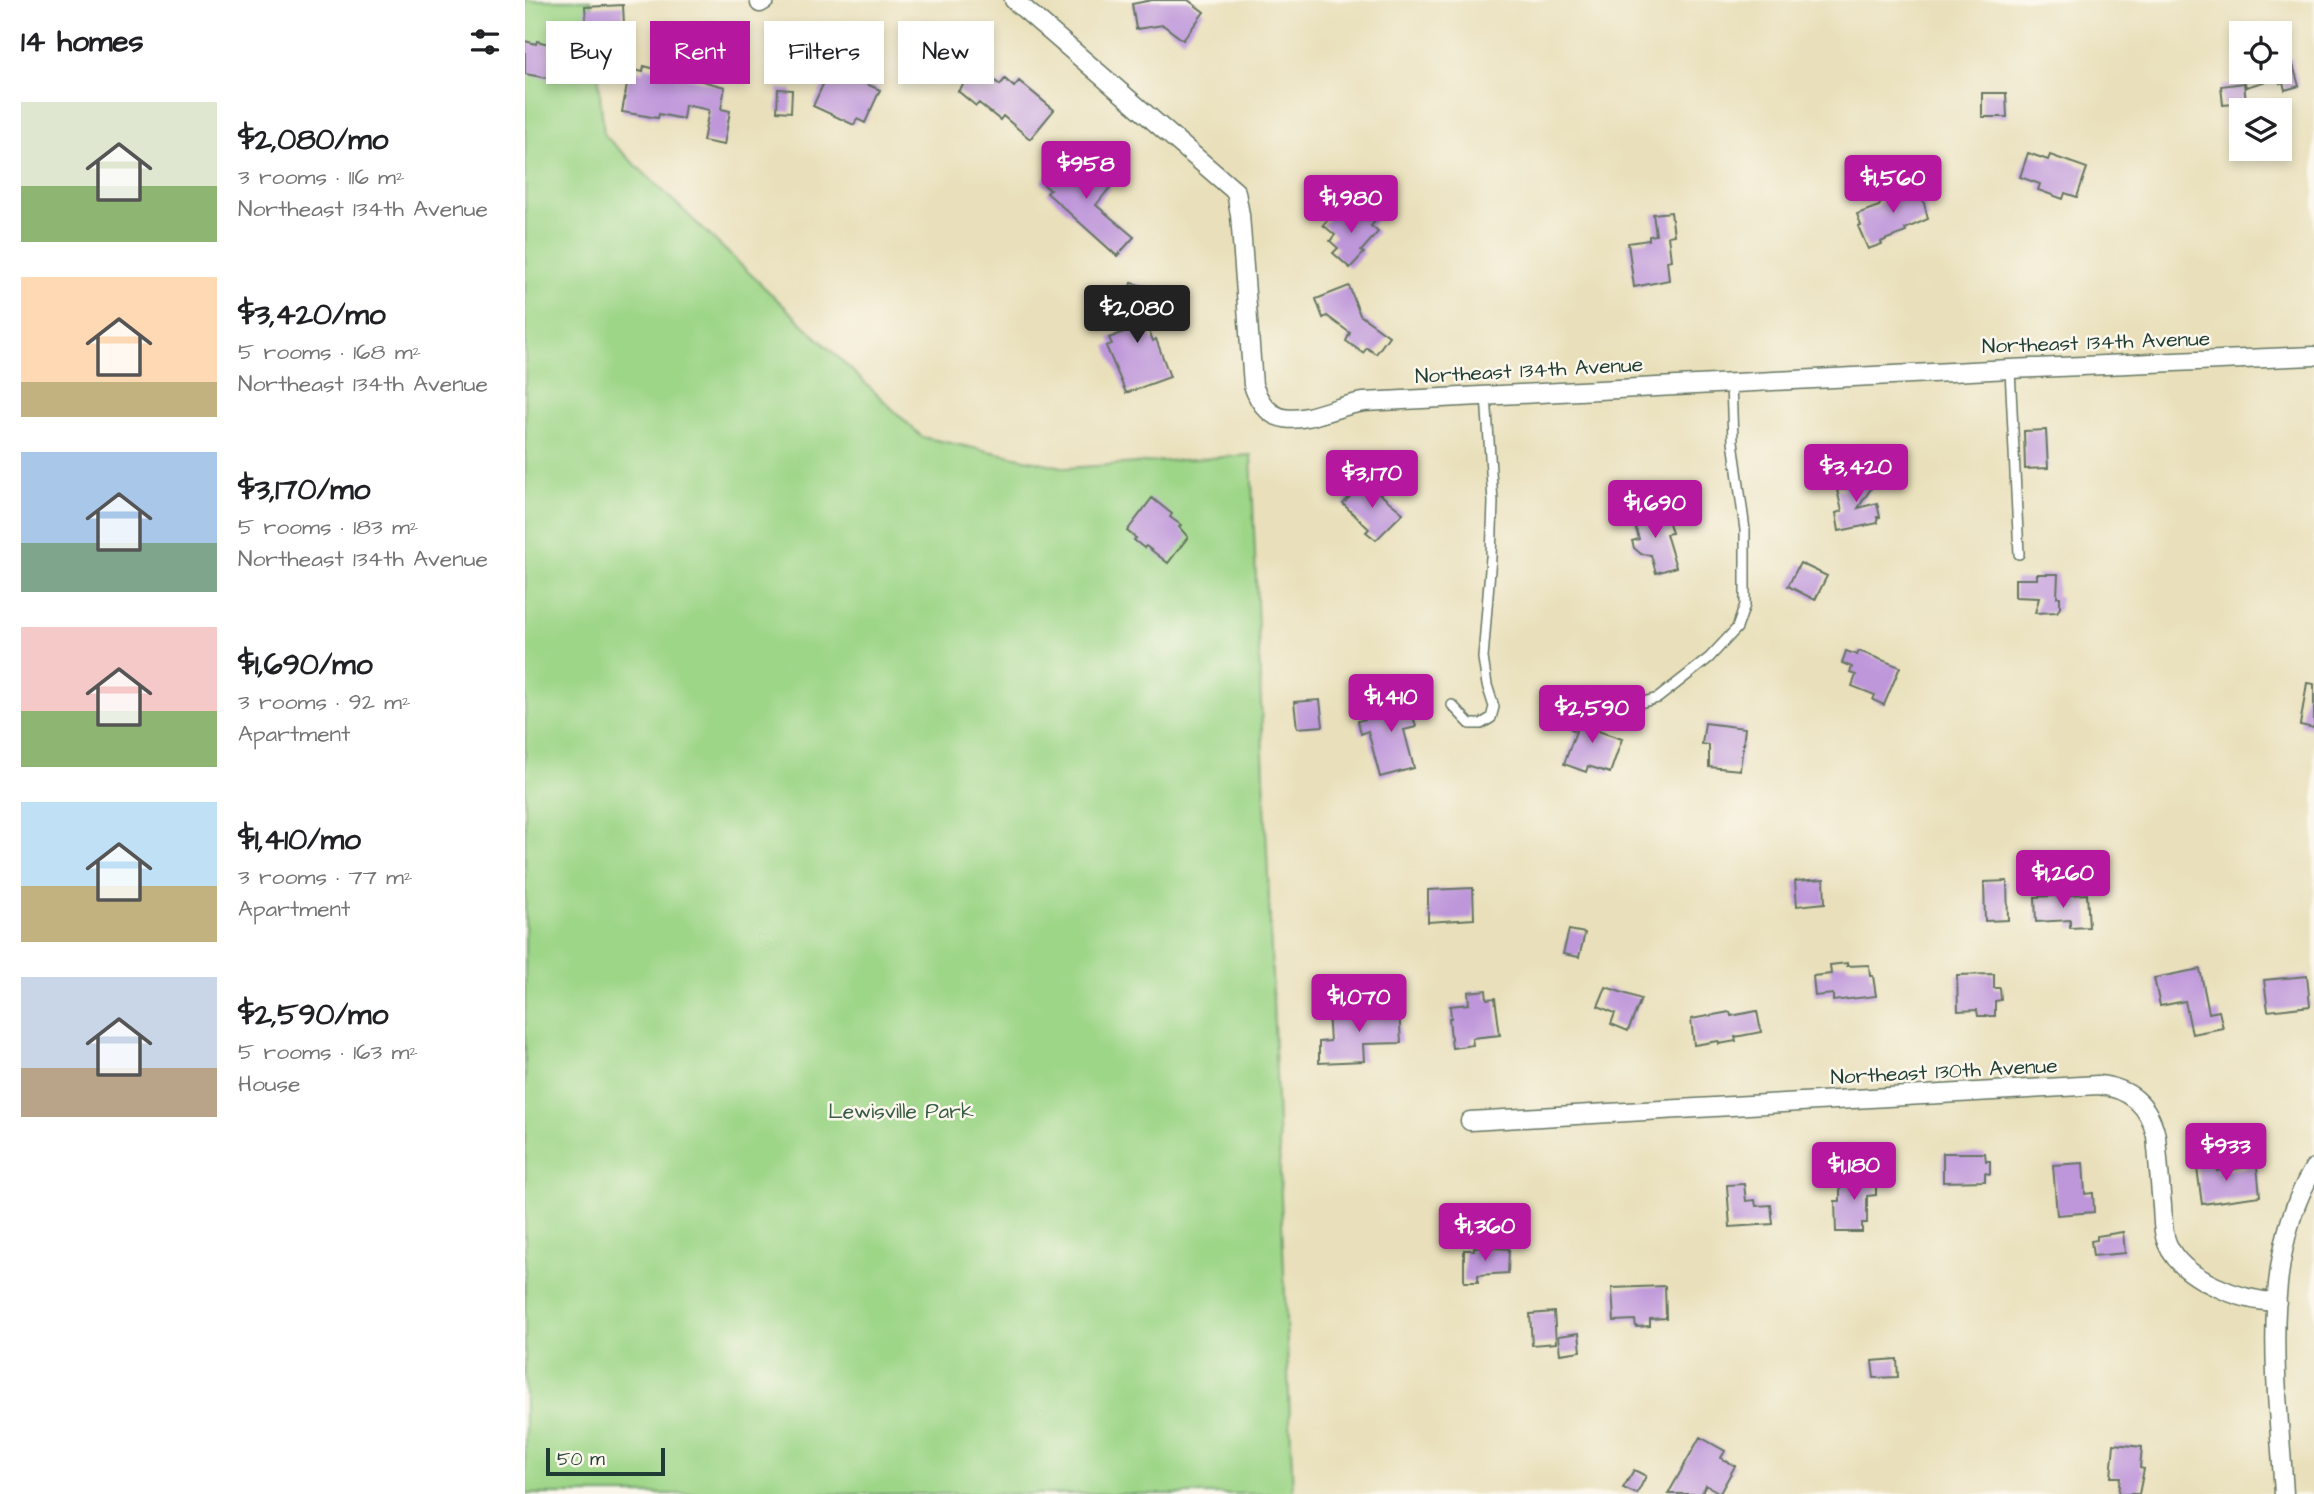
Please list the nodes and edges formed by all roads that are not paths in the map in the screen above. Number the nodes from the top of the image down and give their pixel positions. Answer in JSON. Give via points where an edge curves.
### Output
{"nodes":[{"id":1,"x":1014,"y":0,"type":"edge"},
{"id":2,"x":2314,"y":356,"type":"edge"},
{"id":3,"x":2010,"y":369,"type":"junction"},
{"id":4,"x":1731,"y":383,"type":"junction"},
{"id":5,"x":1486,"y":395,"type":"junction"},
{"id":6,"x":2019,"y":554,"type":"dead end"},
{"id":7,"x":1596,"y":701,"type":"dead end"},
{"id":8,"x":1452,"y":705,"type":"dead end"},
{"id":9,"x":1470,"y":1121,"type":"dead end"},
{"id":10,"x":2310,"y":1174,"type":"edge"},
{"id":11,"x":2277,"y":1302,"type":"junction"},
{"id":12,"x":2284,"y":1494,"type":"edge"}],
"edges":[{"from":1,"to":5,"type":"street","name":"Northeast 134th Avenue","via":[[1236,192],[1253,385],[1263,406],[1293,420],[1348,404]]},
{"from":2,"to":3,"type":"street","name":"Northeast 134th Avenue"},
{"from":3,"to":4,"type":"street","name":"Northeast 134th Avenue"},
{"from":3,"to":6,"type":"lane"},
{"from":4,"to":5,"type":"street","name":"Northeast 134th Avenue"},
{"from":4,"to":7,"type":"lane","via":[[1733,441],[1745,530],[1745,605],[1737,628],[1709,658],[1658,698],[1629,706]]},
{"from":5,"to":8,"type":"lane","via":[[1493,502],[1483,658],[1494,707],[1491,718],[1470,724]]},
{"from":9,"to":11,"type":"street","name":"Northeast 130th Avenue","via":[[2112,1086],[2137,1099],[2153,1122],[2164,1233],[2172,1253],[2221,1289],[2247,1299]]},
{"from":10,"to":11,"type":"street","via":[[2293,1212]]},
{"from":11,"to":12,"type":"street"}]}
